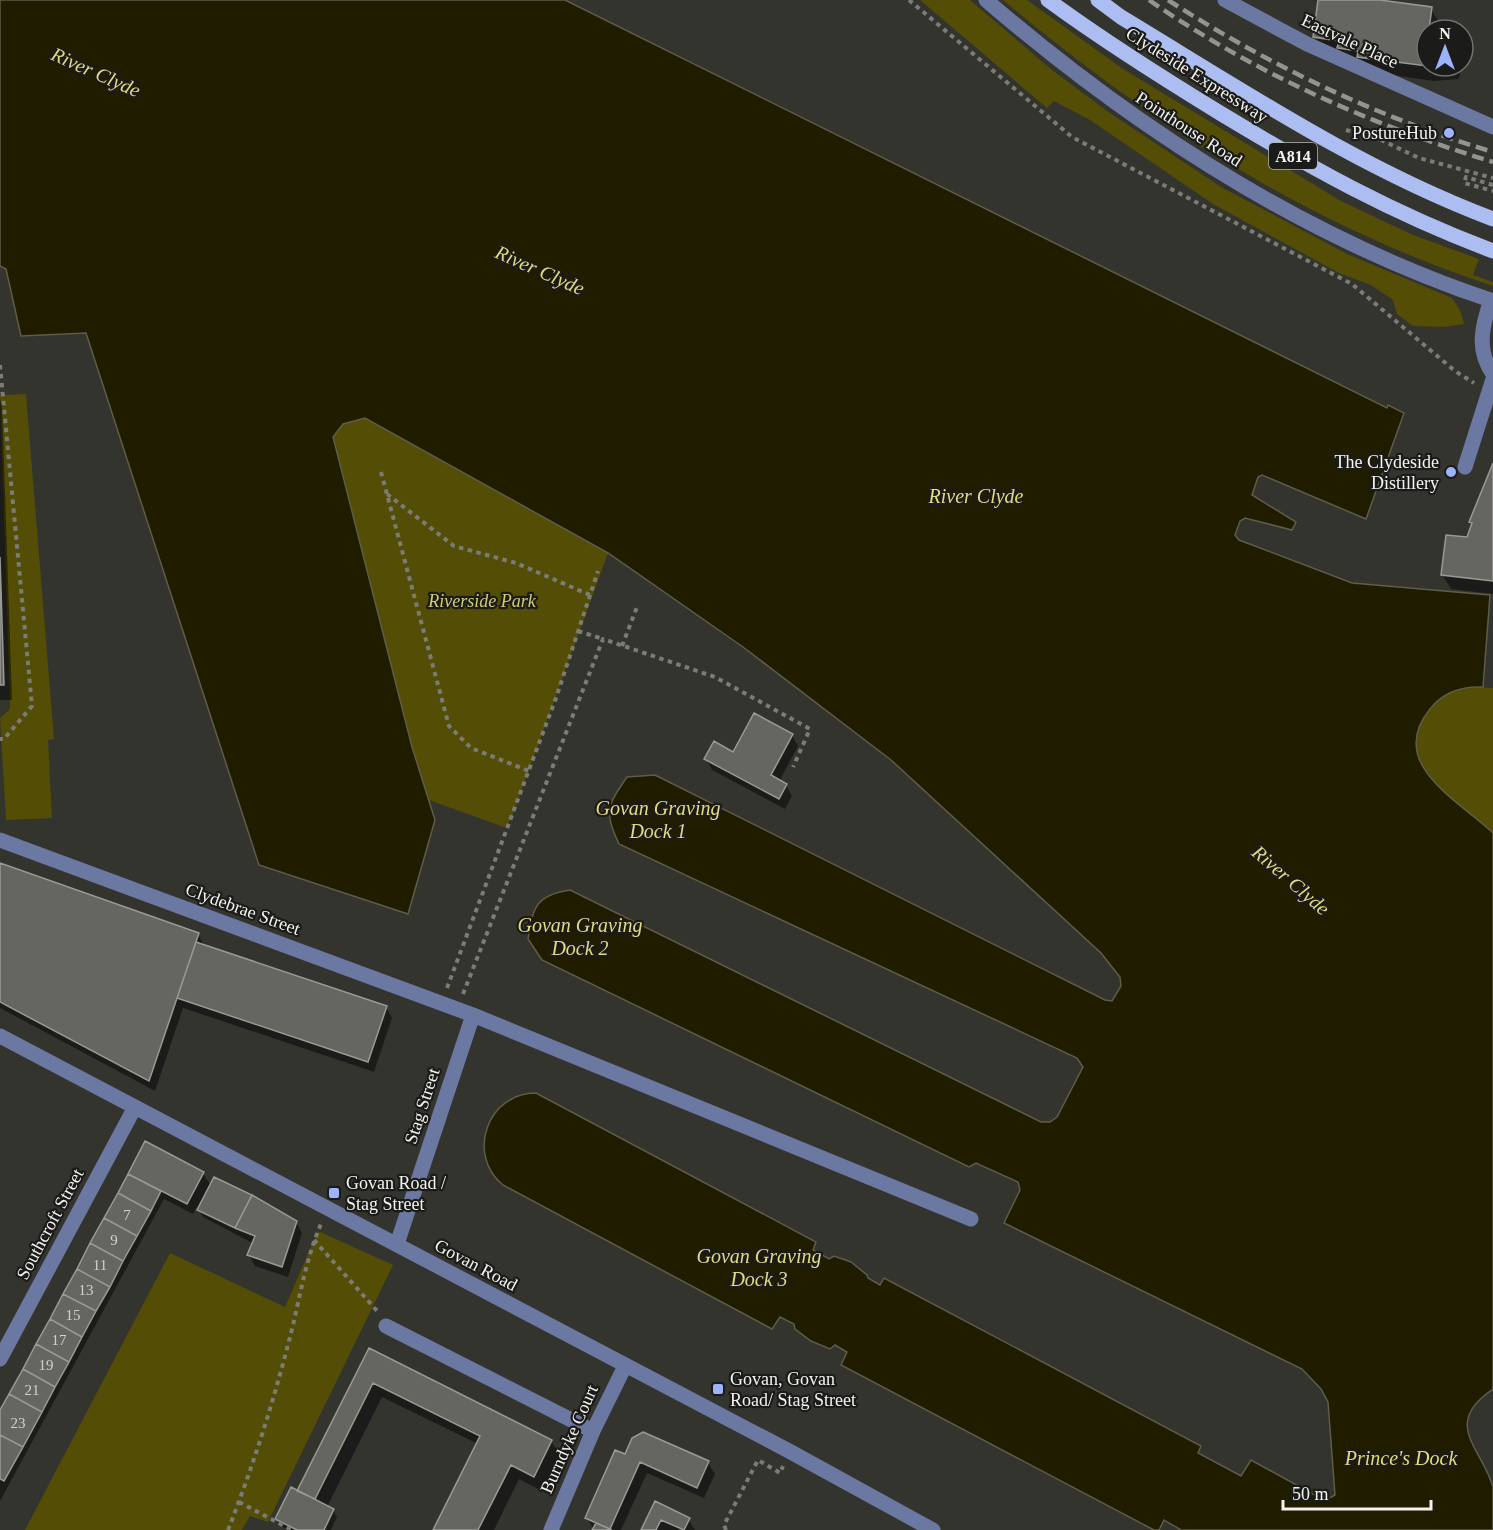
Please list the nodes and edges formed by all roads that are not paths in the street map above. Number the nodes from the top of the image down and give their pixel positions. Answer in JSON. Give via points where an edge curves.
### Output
{"nodes":[{"id":1,"x":986,"y":0,"type":"edge"},
{"id":2,"x":1048,"y":0,"type":"edge"},
{"id":3,"x":1098,"y":0,"type":"edge"},
{"id":4,"x":1225,"y":0,"type":"edge"},
{"id":5,"x":1493,"y":127,"type":"edge"},
{"id":6,"x":1493,"y":219,"type":"edge"},
{"id":7,"x":1493,"y":251,"type":"edge"},
{"id":8,"x":1492,"y":301,"type":"edge"},
{"id":9,"x":1488,"y":379,"type":"edge"},
{"id":10,"x":1465,"y":467,"type":"dead end"},
{"id":11,"x":0,"y":840,"type":"edge"},
{"id":12,"x":473,"y":1015,"type":"junction"},
{"id":13,"x":0,"y":1036,"type":"edge"},
{"id":14,"x":135,"y":1107,"type":"junction"},
{"id":15,"x":971,"y":1220,"type":"dead end"},
{"id":16,"x":397,"y":1244,"type":"junction"},
{"id":17,"x":386,"y":1326,"type":"road end"},
{"id":18,"x":4,"y":1343,"type":"edge"},
{"id":19,"x":0,"y":1359,"type":"edge"},
{"id":20,"x":625,"y":1366,"type":"junction"},
{"id":21,"x":593,"y":1431,"type":"junction"},
{"id":22,"x":551,"y":1530,"type":"edge"},
{"id":23,"x":933,"y":1530,"type":"edge"}],
"edges":[{"from":1,"to":8,"type":"street","name":"Pointhouse Road","via":[[1089,85],[1234,182],[1379,256]]},
{"from":2,"to":7,"type":"main road","name":"Clydeside Expressway","number":"A814","via":[[1103,40],[1337,182]]},
{"from":3,"to":6,"type":"main road","name":"Clydeside Expressway","number":"A814","via":[[1262,103],[1363,160]]},
{"from":4,"to":5,"type":"street","name":"Eastvale Place","via":[[1307,44]]},
{"from":8,"to":9,"type":"street","via":[[1482,335]]},
{"from":9,"to":10,"type":"street"},
{"from":11,"to":12,"type":"street","name":"Clydebrae Street"},
{"from":12,"to":15,"type":"street","name":"Clydebrae Street"},
{"from":12,"to":16,"type":"street","name":"Stag Street"},
{"from":13,"to":14,"type":"street","name":"Govan Road"},
{"from":14,"to":16,"type":"street","name":"Govan Road"},
{"from":14,"to":18,"type":"street","name":"Southcroft Street"},
{"from":16,"to":20,"type":"street","name":"Govan Road"},
{"from":17,"to":21,"type":"street"},
{"from":18,"to":19,"type":"street","name":"Southcroft Street"},
{"from":20,"to":21,"type":"street","name":"Burndyke Court"},
{"from":20,"to":23,"type":"street","name":"Govan Road"},
{"from":21,"to":22,"type":"street","name":"Burndyke Court"}]}
